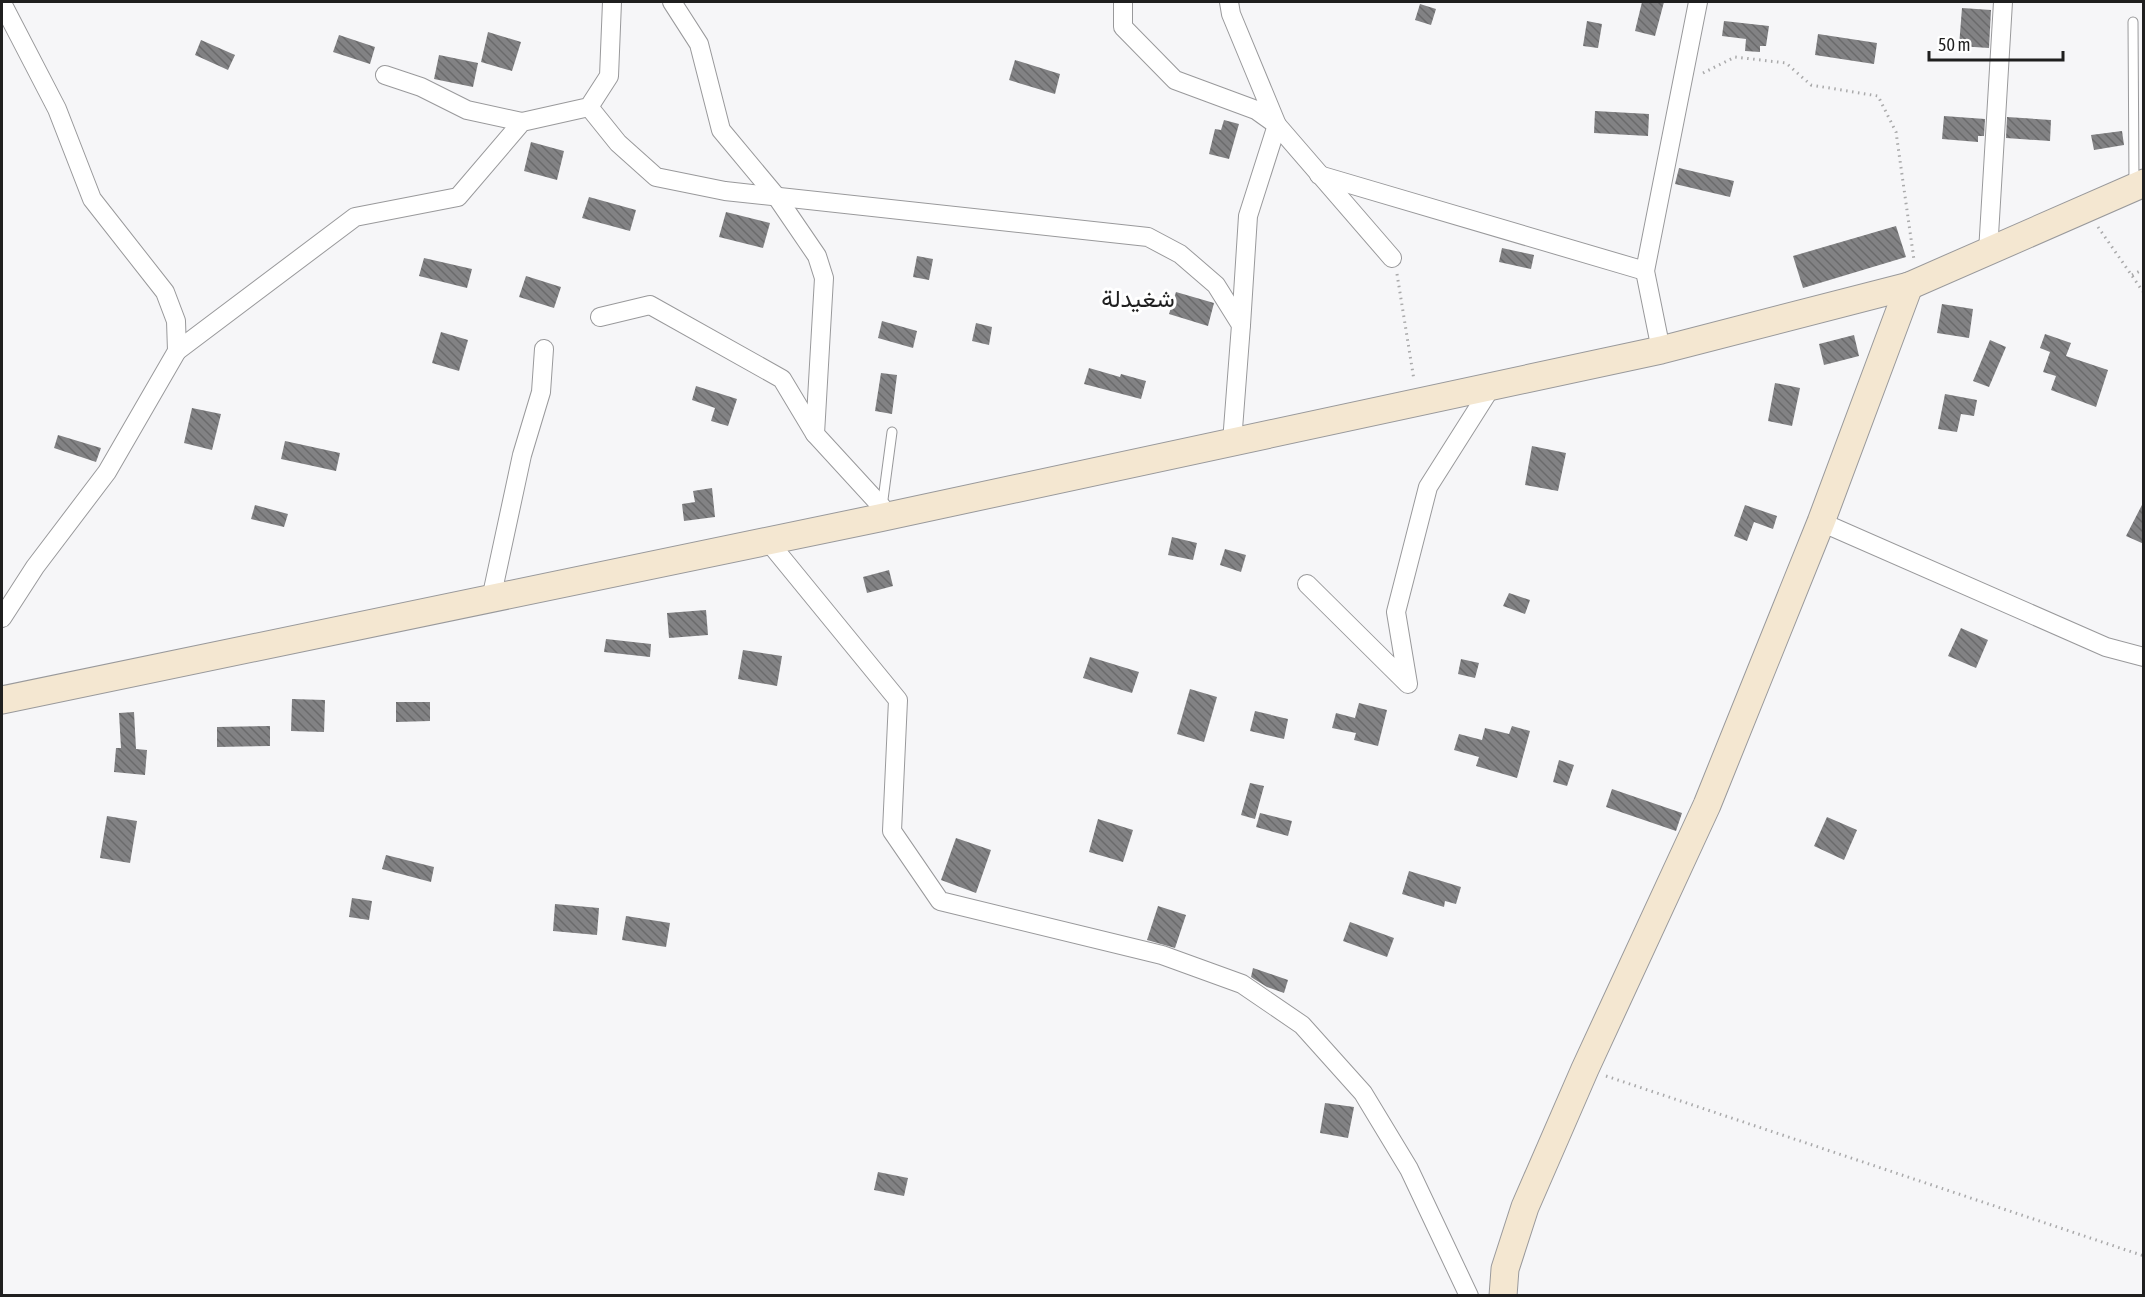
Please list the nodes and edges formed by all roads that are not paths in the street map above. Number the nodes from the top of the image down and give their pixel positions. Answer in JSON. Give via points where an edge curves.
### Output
{"nodes":[{"id":1,"x":612,"y":2,"type":"edge"},
{"id":2,"x":672,"y":2,"type":"edge"},
{"id":3,"x":1123,"y":2,"type":"edge"},
{"id":4,"x":1229,"y":2,"type":"edge"},
{"id":5,"x":1698,"y":2,"type":"edge"},
{"id":6,"x":2003,"y":2,"type":"edge"},
{"id":7,"x":2,"y":3,"type":"edge"},
{"id":8,"x":2133,"y":22,"type":"dead end"},
{"id":9,"x":385,"y":75,"type":"dead end"},
{"id":10,"x":589,"y":108,"type":"junction"},
{"id":11,"x":522,"y":122,"type":"junction"},
{"id":12,"x":1277,"y":125,"type":"junction"},
{"id":13,"x":1318,"y":174,"type":"junction"},
{"id":14,"x":2139,"y":185,"type":"edge"},
{"id":15,"x":776,"y":196,"type":"junction"},
{"id":16,"x":1988,"y":252,"type":"junction"},
{"id":17,"x":1392,"y":258,"type":"road end"},
{"id":18,"x":1645,"y":272,"type":"junction"},
{"id":19,"x":1913,"y":285,"type":"junction"},
{"id":20,"x":600,"y":317,"type":"dead end"},
{"id":21,"x":1242,"y":325,"type":"junction"},
{"id":22,"x":544,"y":349,"type":"dead end"},
{"id":23,"x":1660,"y":350,"type":"junction"},
{"id":24,"x":177,"y":351,"type":"junction"},
{"id":25,"x":1492,"y":386,"type":"junction"},
{"id":26,"x":892,"y":432,"type":"dead end"},
{"id":27,"x":815,"y":434,"type":"junction"},
{"id":28,"x":1232,"y":442,"type":"junction"},
{"id":29,"x":880,"y":512,"type":"junction"},
{"id":30,"x":1821,"y":522,"type":"junction"},
{"id":31,"x":768,"y":541,"type":"junction"},
{"id":32,"x":1308,"y":584,"type":"dead end"},
{"id":33,"x":491,"y":599,"type":"junction"},
{"id":34,"x":2,"y":618,"type":"edge"},
{"id":35,"x":2144,"y":657,"type":"edge"},
{"id":36,"x":2,"y":700,"type":"edge"},
{"id":37,"x":1469,"y":1296,"type":"edge"},
{"id":38,"x":1503,"y":1296,"type":"edge"}],
"edges":[{"from":1,"to":10,"type":"street","via":[[609,76]]},
{"from":2,"to":15,"type":"street","via":[[699,44],[721,130]]},
{"from":3,"to":12,"type":"street","via":[[1123,27],[1175,80],[1256,110]]},
{"from":4,"to":12,"type":"street"},
{"from":5,"to":18,"type":"street"},
{"from":6,"to":16,"type":"street"},
{"from":7,"to":24,"type":"street","via":[[57,109],[92,198],[165,292],[176,321]]},
{"from":8,"to":14,"type":"lane"},
{"from":9,"to":11,"type":"street","via":[[421,87],[467,110]]},
{"from":10,"to":11,"type":"street"},
{"from":10,"to":15,"type":"street","via":[[618,143],[656,177],[725,191]]},
{"from":11,"to":24,"type":"street","via":[[458,197],[355,217]]},
{"from":12,"to":13,"type":"street"},
{"from":12,"to":21,"type":"street","via":[[1248,216]]},
{"from":13,"to":17,"type":"street"},
{"from":13,"to":18,"type":"street"},
{"from":14,"to":16,"type":"street"},
{"from":15,"to":21,"type":"street","via":[[1148,237],[1180,254],[1216,285]]},
{"from":15,"to":27,"type":"street","via":[[817,256],[824,278]]},
{"from":16,"to":19,"type":"street"},
{"from":18,"to":23,"type":"street"},
{"from":19,"to":23,"type":"street"},
{"from":19,"to":30,"type":"street"},
{"from":20,"to":27,"type":"street","via":[[650,305],[782,378]]},
{"from":21,"to":28,"type":"street"},
{"from":22,"to":33,"type":"street","via":[[541,392],[522,455]]},
{"from":23,"to":25,"type":"street"},
{"from":24,"to":34,"type":"street","via":[[107,472]]},
{"from":25,"to":28,"type":"street"},
{"from":25,"to":32,"type":"street","via":[[1428,487],[1396,612],[1408,684]]},
{"from":26,"to":29,"type":"lane"},
{"from":27,"to":29,"type":"street"},
{"from":28,"to":29,"type":"street"},
{"from":29,"to":31,"type":"street"},
{"from":30,"to":35,"type":"street","via":[[2106,647]]},
{"from":30,"to":38,"type":"street","via":[[1707,805],[1525,1207],[1506,1269]]},
{"from":31,"to":33,"type":"street"},
{"from":31,"to":37,"type":"street","via":[[898,700],[892,831],[940,901],[1162,956],[1242,984],[1302,1025],[1363,1093],[1409,1168]]},
{"from":33,"to":36,"type":"street"}]}
